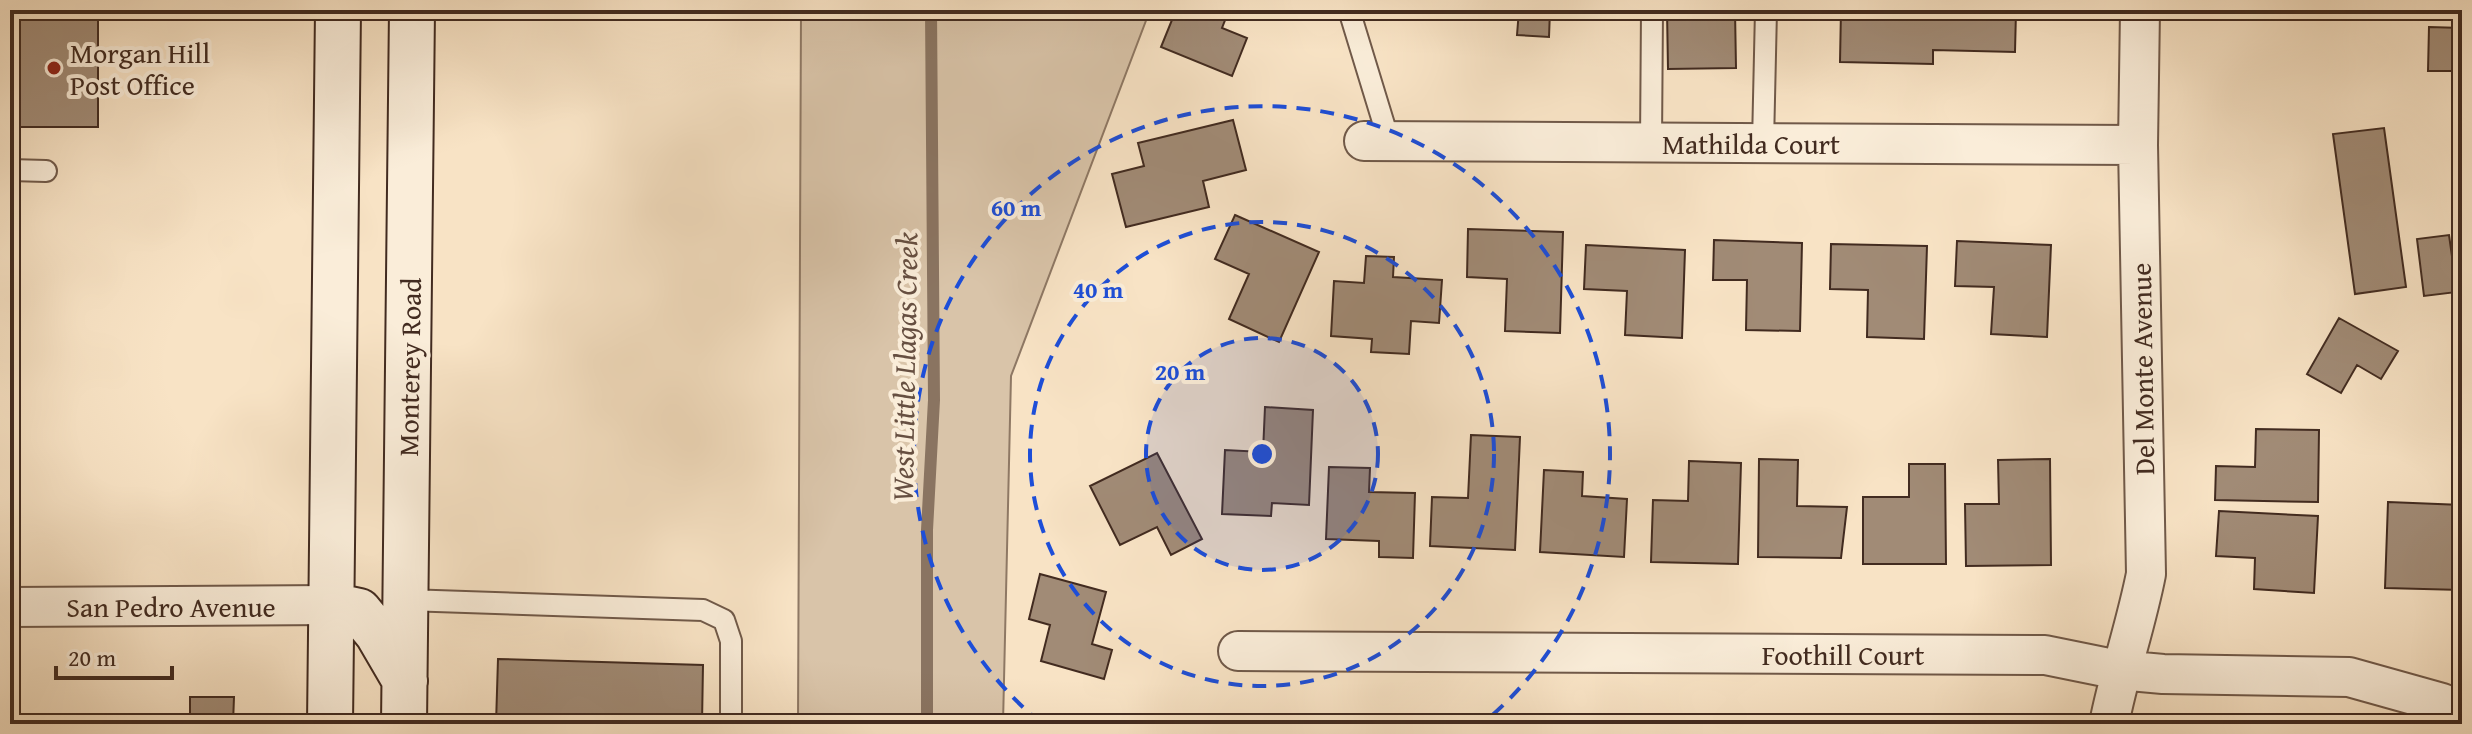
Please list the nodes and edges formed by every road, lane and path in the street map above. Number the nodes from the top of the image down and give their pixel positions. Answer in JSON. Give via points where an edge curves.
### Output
{"nodes":[{"id":1,"x":338,"y":10,"type":"edge"},
{"id":2,"x":412,"y":10,"type":"edge"},
{"id":3,"x":1349,"y":10,"type":"edge"},
{"id":4,"x":1652,"y":10,"type":"edge"},
{"id":5,"x":1766,"y":10,"type":"edge"},
{"id":6,"x":2140,"y":10,"type":"edge"},
{"id":7,"x":1377,"y":141,"type":"joint"},
{"id":8,"x":1651,"y":142,"type":"junction"},
{"id":9,"x":1763,"y":143,"type":"junction"},
{"id":10,"x":2138,"y":145,"type":"junction"},
{"id":11,"x":10,"y":170,"type":"edge"},
{"id":12,"x":46,"y":171,"type":"dead end"},
{"id":13,"x":406,"y":600,"type":"junction"},
{"id":14,"x":331,"y":605,"type":"junction"},
{"id":15,"x":10,"y":607,"type":"edge"},
{"id":16,"x":1238,"y":651,"type":"dead end"},
{"id":17,"x":2119,"y":670,"type":"junction"},
{"id":18,"x":405,"y":681,"type":"junction"},
{"id":19,"x":2442,"y":703,"type":"dead end"},
{"id":20,"x":330,"y":724,"type":"edge"},
{"id":21,"x":404,"y":724,"type":"edge"},
{"id":22,"x":731,"y":724,"type":"edge"},
{"id":23,"x":2109,"y":724,"type":"edge"}],
"edges":[{"from":1,"to":14,"type":"main road"},
{"from":2,"to":13,"type":"main road","name":"Monterey Road"},
{"from":3,"to":7,"type":"lane"},
{"from":4,"to":8,"type":"lane"},
{"from":5,"to":9,"type":"lane"},
{"from":6,"to":10,"type":"street","name":"Del Monte Avenue"},
{"from":7,"to":8,"type":"street","name":"Mathilda Court"},
{"from":8,"to":9,"type":"street","name":"Mathilda Court"},
{"from":9,"to":10,"type":"street","name":"Mathilda Court"},
{"from":10,"to":17,"type":"street","name":"Del Monte Avenue","via":[[2146,574]]},
{"from":11,"to":12,"type":"lane"},
{"from":13,"to":18,"type":"main road","name":"Monterey Road"},
{"from":13,"to":22,"type":"lane","via":[[703,610],[724,620],[731,641]]},
{"from":14,"to":15,"type":"street","name":"San Pedro Avenue"},
{"from":14,"to":18,"type":"main road","via":[[359,611]]},
{"from":14,"to":20,"type":"main road"},
{"from":16,"to":17,"type":"street","name":"Foothill Court","via":[[2045,655]]},
{"from":17,"to":19,"type":"street","name":"Foothill Court","via":[[2349,677]]},
{"from":17,"to":23,"type":"street","name":"Del Monte Avenue"},
{"from":18,"to":21,"type":"main road","name":"Monterey Road"}]}
